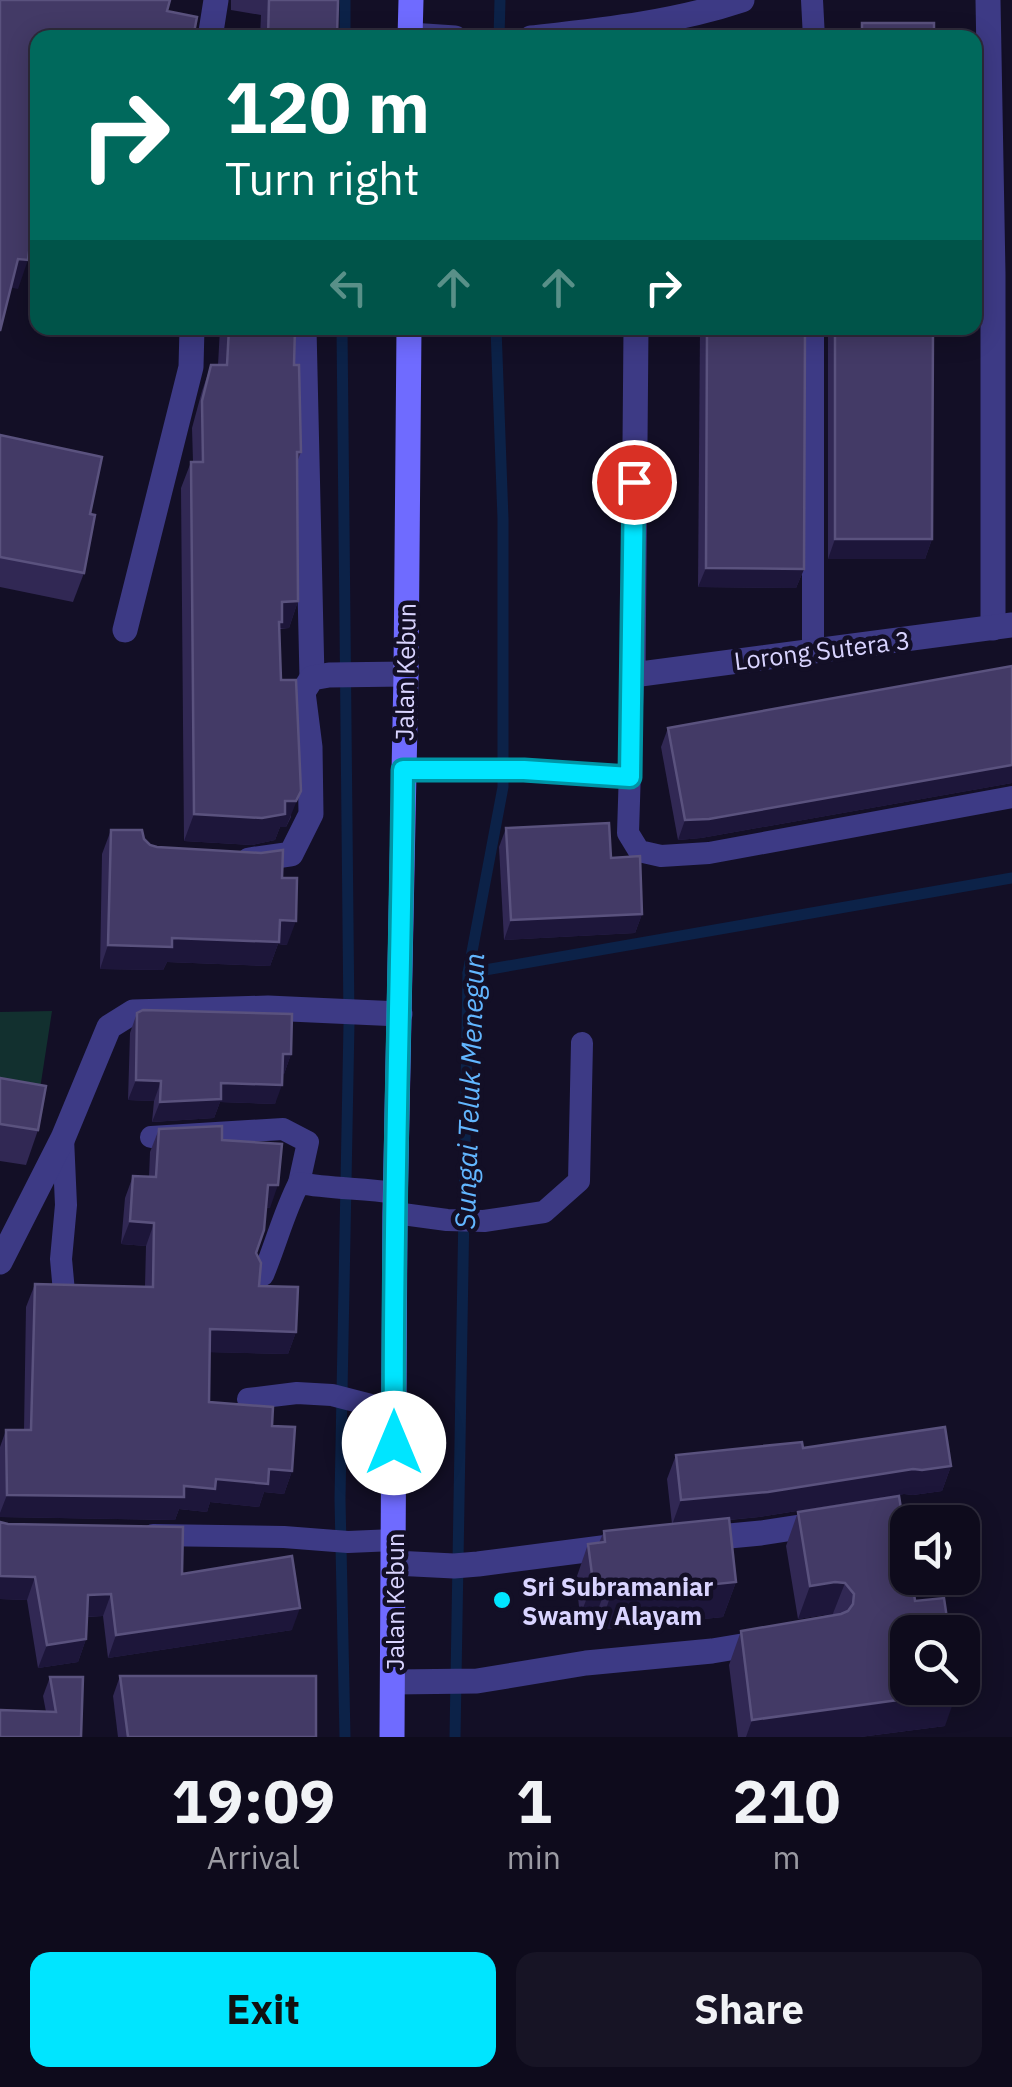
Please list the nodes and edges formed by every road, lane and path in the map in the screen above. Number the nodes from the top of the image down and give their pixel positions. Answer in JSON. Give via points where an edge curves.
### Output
{"nodes":[{"id":1,"x":216,"y":0,"type":"edge"},
{"id":2,"x":411,"y":0,"type":"edge"},
{"id":3,"x":742,"y":0,"type":"edge"},
{"id":4,"x":812,"y":0,"type":"edge"},
{"id":5,"x":988,"y":0,"type":"edge"},
{"id":6,"x":639,"y":21,"type":"edge"},
{"id":7,"x":211,"y":30,"type":"edge"},
{"id":8,"x":410,"y":30,"type":"edge"},
{"id":9,"x":582,"y":30,"type":"edge"},
{"id":10,"x":814,"y":30,"type":"edge"},
{"id":11,"x":1001,"y":104,"type":"edge"},
{"id":12,"x":1002,"y":272,"type":"edge"},
{"id":13,"x":192,"y":335,"type":"edge"},
{"id":14,"x":304,"y":335,"type":"edge"},
{"id":15,"x":409,"y":335,"type":"edge"},
{"id":16,"x":636,"y":335,"type":"edge"},
{"id":17,"x":813,"y":335,"type":"edge"},
{"id":18,"x":1002,"y":626,"type":"edge"},
{"id":19,"x":125,"y":630,"type":"dead end"},
{"id":20,"x":812,"y":652,"type":"junction"},
{"id":21,"x":406,"y":674,"type":"junction"},
{"id":22,"x":633,"y":675,"type":"junction"},
{"id":23,"x":321,"y":676,"type":"junction"},
{"id":24,"x":403,"y":770,"type":"junction"},
{"id":25,"x":630,"y":777,"type":"junction"},
{"id":26,"x":1012,"y":797,"type":"edge"},
{"id":27,"x":220,"y":858,"type":"edge"},
{"id":28,"x":400,"y":1014,"type":"junction"},
{"id":29,"x":582,"y":1043,"type":"dead end"},
{"id":30,"x":151,"y":1136,"type":"dead end"},
{"id":31,"x":64,"y":1138,"type":"junction"},
{"id":32,"x":311,"y":1185,"type":"junction"},
{"id":33,"x":395,"y":1203,"type":"junction"},
{"id":34,"x":0,"y":1262,"type":"edge"},
{"id":35,"x":263,"y":1275,"type":"edge"},
{"id":36,"x":64,"y":1292,"type":"edge"},
{"id":37,"x":248,"y":1399,"type":"dead end"},
{"id":38,"x":394,"y":1411,"type":"junction"},
{"id":39,"x":852,"y":1518,"type":"edge"},
{"id":40,"x":133,"y":1534,"type":"edge"},
{"id":41,"x":394,"y":1551,"type":"junction"},
{"id":42,"x":788,"y":1638,"type":"edge"},
{"id":43,"x":394,"y":1682,"type":"junction"},
{"id":44,"x":392,"y":1737,"type":"edge"}],
"edges":[{"from":1,"to":7,"type":"street"},
{"from":2,"to":8,"type":"main road"},
{"from":3,"to":6,"type":"street"},
{"from":4,"to":10,"type":"lane"},
{"from":5,"to":11,"type":"street"},
{"from":6,"to":9,"type":"street"},
{"from":11,"to":12,"type":"street"},
{"from":12,"to":18,"type":"street"},
{"from":13,"to":19,"type":"street","via":[[191,367]]},
{"from":14,"to":23,"type":"street"},
{"from":15,"to":21,"type":"main road","name":"Jalan Kebun"},
{"from":16,"to":22,"type":"street"},
{"from":17,"to":20,"type":"lane"},
{"from":18,"to":20,"type":"street","name":"Lorong Sutera 3"},
{"from":20,"to":22,"type":"street","name":"Lorong Sutera 3"},
{"from":21,"to":23,"type":"street"},
{"from":21,"to":24,"type":"main road","name":"Jalan Kebun"},
{"from":22,"to":25,"type":"lane"},
{"from":23,"to":27,"type":"street","via":[[304,692],[311,814],[290,854]]},
{"from":24,"to":25,"type":"lane"},
{"from":24,"to":28,"type":"main road","name":"Jalan Kebun"},
{"from":25,"to":26,"type":"lane","via":[[628,832],[639,851],[661,856],[710,853]]},
{"from":28,"to":31,"type":"street","via":[[268,1008],[132,1012],[109,1027]]},
{"from":28,"to":33,"type":"main road","name":"Jalan Kebun"},
{"from":29,"to":33,"type":"lane","via":[[579,1181],[544,1212],[447,1220]]},
{"from":30,"to":32,"type":"lane","via":[[283,1129],[308,1142]]},
{"from":31,"to":34,"type":"street"},
{"from":31,"to":36,"type":"lane"},
{"from":32,"to":33,"type":"lane","via":[[358,1188]]},
{"from":32,"to":35,"type":"lane","via":[[285,1210]]},
{"from":33,"to":38,"type":"main road","name":"Jalan Kebun"},
{"from":37,"to":38,"type":"lane","via":[[298,1393]]},
{"from":38,"to":41,"type":"main road","name":"Jalan Kebun"},
{"from":39,"to":41,"type":"street","via":[[467,1565]]},
{"from":40,"to":41,"type":"lane","via":[[284,1537]]},
{"from":41,"to":43,"type":"main road","name":"Jalan Kebun"},
{"from":42,"to":43,"type":"street","via":[[478,1681]]},
{"from":43,"to":44,"type":"main road","name":"Jalan Kebun"}]}
